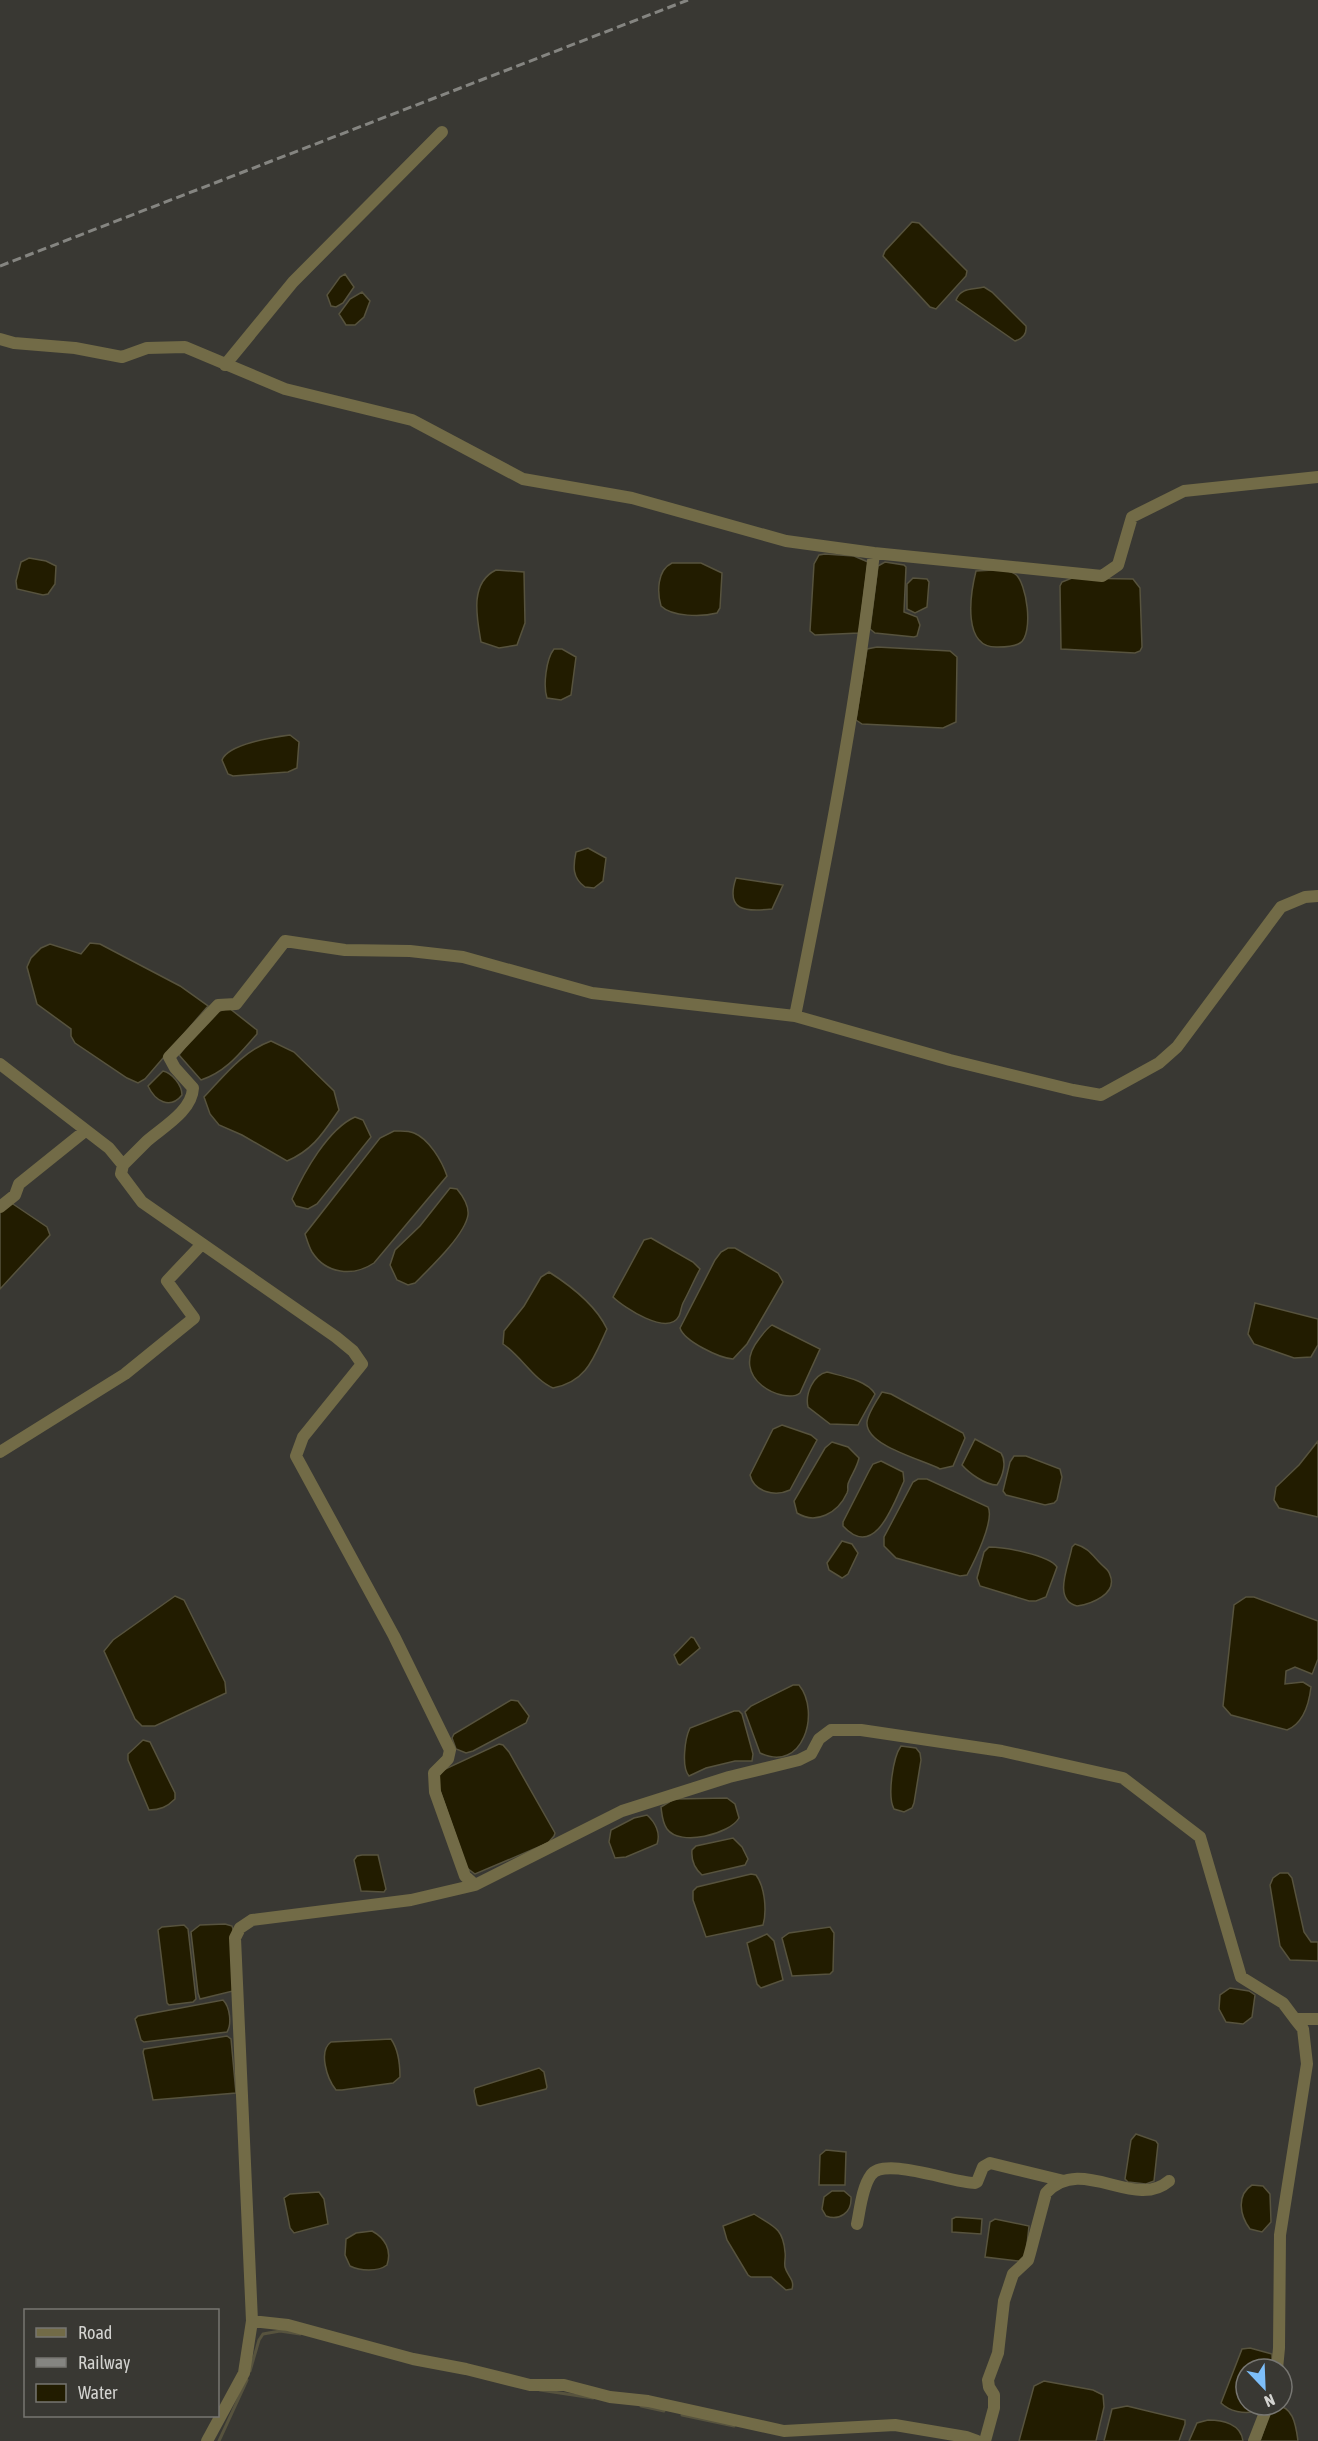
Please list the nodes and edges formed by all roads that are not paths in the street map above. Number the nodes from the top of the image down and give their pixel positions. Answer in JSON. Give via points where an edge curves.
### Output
{"nodes":[{"id":1,"x":442,"y":132,"type":"dead end"},
{"id":2,"x":0,"y":339,"type":"edge"},
{"id":3,"x":225,"y":364,"type":"junction"},
{"id":4,"x":1318,"y":477,"type":"edge"},
{"id":5,"x":874,"y":553,"type":"junction"},
{"id":6,"x":1318,"y":896,"type":"edge"},
{"id":7,"x":795,"y":1016,"type":"junction"},
{"id":8,"x":0,"y":1064,"type":"edge"},
{"id":9,"x":85,"y":1131,"type":"junction"},
{"id":10,"x":123,"y":1165,"type":"junction"},
{"id":11,"x":0,"y":1207,"type":"edge"},
{"id":12,"x":202,"y":1244,"type":"junction"},
{"id":13,"x":0,"y":1452,"type":"edge"},
{"id":14,"x":475,"y":1885,"type":"junction"},
{"id":15,"x":1295,"y":2019,"type":"junction"},
{"id":16,"x":1318,"y":2019,"type":"edge"},
{"id":17,"x":1064,"y":2181,"type":"junction"},
{"id":18,"x":1169,"y":2181,"type":"dead end"},
{"id":19,"x":857,"y":2224,"type":"dead end"},
{"id":20,"x":252,"y":2321,"type":"junction"},
{"id":21,"x":1278,"y":2357,"type":"edge"},
{"id":22,"x":1263,"y":2417,"type":"edge"},
{"id":23,"x":207,"y":2441,"type":"edge"},
{"id":24,"x":976,"y":2441,"type":"edge"},
{"id":25,"x":985,"y":2441,"type":"edge"},
{"id":26,"x":1254,"y":2441,"type":"edge"}],
"edges":[{"from":1,"to":3,"type":"street","via":[[293,282]]},
{"from":2,"to":3,"type":"street","via":[[122,357],[147,348],[185,347]]},
{"from":3,"to":5,"type":"street","via":[[285,389],[412,420],[523,479],[632,498],[786,541]]},
{"from":4,"to":5,"type":"street","via":[[1184,491],[1132,517],[1118,565],[1102,576]]},
{"from":5,"to":7,"type":"street","via":[[846,754]]},
{"from":6,"to":7,"type":"street","via":[[1281,907],[1177,1047],[1159,1063],[1101,1095],[950,1060]]},
{"from":7,"to":10,"type":"street","via":[[592,993],[463,957],[345,950],[285,941],[236,1004],[218,1005],[169,1057],[194,1088],[193,1096]]},
{"from":8,"to":9,"type":"street"},
{"from":9,"to":10,"type":"street","via":[[109,1148]]},
{"from":9,"to":11,"type":"street","via":[[19,1184],[15,1195]]},
{"from":10,"to":12,"type":"street","via":[[121,1174],[142,1202]]},
{"from":12,"to":13,"type":"street","via":[[167,1281],[194,1318],[125,1374]]},
{"from":12,"to":14,"type":"street","via":[[336,1337],[362,1364],[303,1437],[296,1456],[450,1750],[448,1759],[434,1773],[435,1792],[465,1876]]},
{"from":14,"to":15,"type":"street","via":[[622,1811],[729,1777],[799,1760],[811,1754],[819,1739],[831,1730],[861,1730],[1002,1751],[1123,1778],[1200,1837],[1241,1977],[1283,2003]]},
{"from":14,"to":20,"type":"street","via":[[411,1900],[252,1920],[240,1928],[235,1938]]},
{"from":15,"to":16,"type":"street"},
{"from":15,"to":21,"type":"street","via":[[1303,2029],[1307,2064],[1280,2235]]},
{"from":17,"to":18,"type":"street","via":[[1080,2177],[1146,2190]]},
{"from":17,"to":19,"type":"street","via":[[990,2163],[983,2167],[975,2183],[890,2166],[880,2168],[869,2177]]},
{"from":17,"to":25,"type":"street","via":[[1046,2193],[1028,2260],[1013,2274],[1004,2301],[998,2353],[988,2380],[994,2408]]},
{"from":20,"to":23,"type":"street","via":[[244,2373]]},
{"from":20,"to":24,"type":"street","via":[[288,2325],[530,2385],[564,2385],[784,2431],[895,2425]]},
{"from":22,"to":26,"type":"street"}]}
